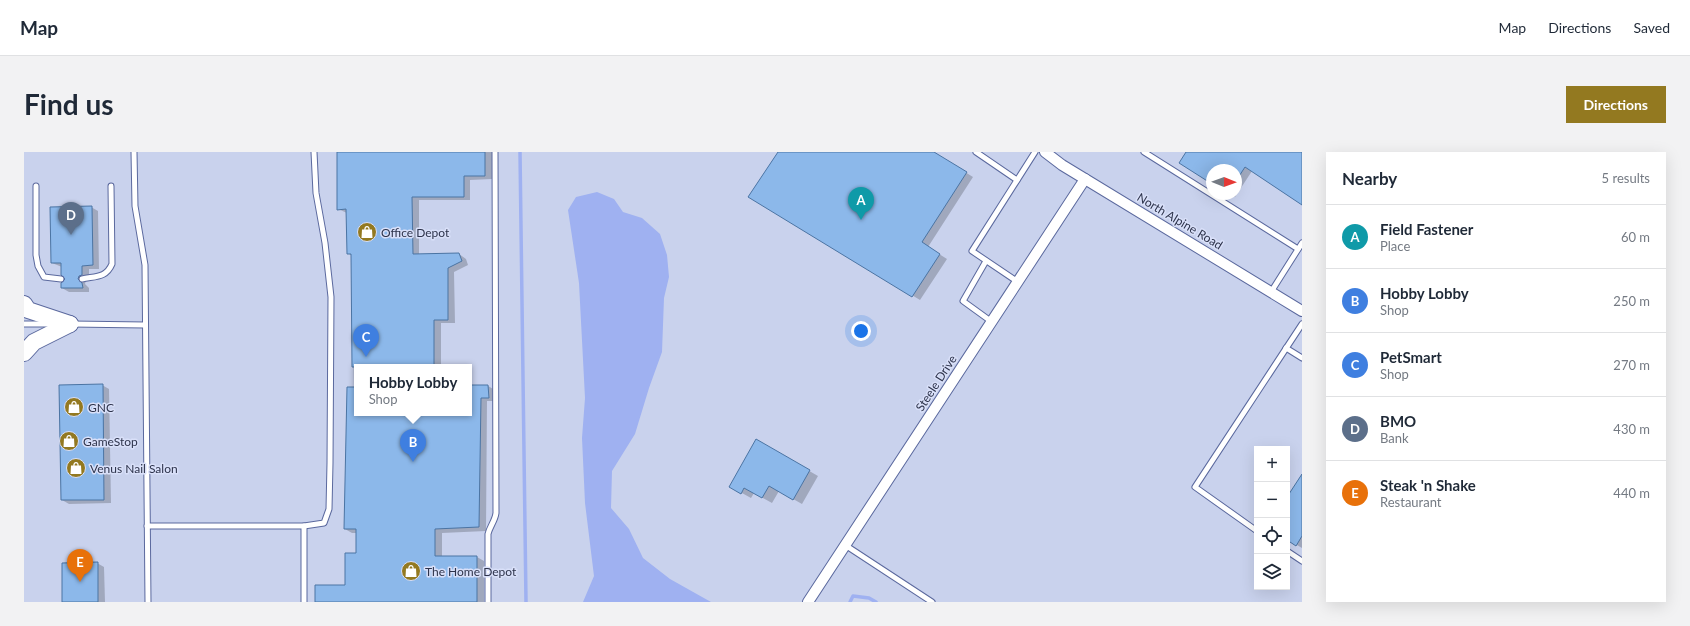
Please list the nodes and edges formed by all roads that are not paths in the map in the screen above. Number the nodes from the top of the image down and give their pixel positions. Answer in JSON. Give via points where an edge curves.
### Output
{"nodes":[{"id":1,"x":134,"y":152,"type":"edge"},
{"id":2,"x":314,"y":152,"type":"edge"},
{"id":3,"x":495,"y":152,"type":"edge"},
{"id":4,"x":976,"y":152,"type":"edge"},
{"id":5,"x":1035,"y":152,"type":"edge"},
{"id":6,"x":1045,"y":152,"type":"edge"},
{"id":7,"x":1144,"y":152,"type":"edge"},
{"id":8,"x":1085,"y":179,"type":"junction"},
{"id":9,"x":1017,"y":180,"type":"junction"},
{"id":10,"x":36,"y":186,"type":"dead end"},
{"id":11,"x":111,"y":186,"type":"dead end"},
{"id":12,"x":1302,"y":243,"type":"edge"},
{"id":13,"x":1298,"y":249,"type":"junction"},
{"id":14,"x":986,"y":261,"type":"junction"},
{"id":15,"x":61,"y":279,"type":"dead end"},
{"id":16,"x":82,"y":279,"type":"dead end"},
{"id":17,"x":1018,"y":282,"type":"junction"},
{"id":18,"x":1271,"y":292,"type":"junction"},
{"id":19,"x":24,"y":304,"type":"edge"},
{"id":20,"x":1302,"y":311,"type":"edge"},
{"id":21,"x":992,"y":322,"type":"junction"},
{"id":22,"x":24,"y":324,"type":"edge"},
{"id":23,"x":70,"y":324,"type":"junction"},
{"id":24,"x":1302,"y":324,"type":"edge"},
{"id":25,"x":145,"y":325,"type":"junction"},
{"id":26,"x":1286,"y":348,"type":"junction"},
{"id":27,"x":24,"y":353,"type":"edge"},
{"id":28,"x":1302,"y":358,"type":"edge"},
{"id":29,"x":147,"y":526,"type":"junction"},
{"id":30,"x":304,"y":526,"type":"junction"},
{"id":31,"x":1254,"y":529,"type":"edge"},
{"id":32,"x":845,"y":545,"type":"junction"},
{"id":33,"x":1290,"y":553,"type":"edge"},
{"id":34,"x":1302,"y":561,"type":"edge"},
{"id":35,"x":148,"y":602,"type":"edge"},
{"id":36,"x":304,"y":602,"type":"edge"},
{"id":37,"x":488,"y":602,"type":"edge"},
{"id":38,"x":808,"y":602,"type":"edge"},
{"id":39,"x":932,"y":602,"type":"edge"}],
"edges":[{"from":1,"to":25,"type":"lane","via":[[135,206],[145,265]]},
{"from":2,"to":30,"type":"lane","via":[[316,193],[331,297],[329,509],[324,523]]},
{"from":3,"to":37,"type":"lane","via":[[496,513],[488,534]]},
{"from":4,"to":9,"type":"lane"},
{"from":5,"to":9,"type":"lane"},
{"from":6,"to":8,"type":"street","name":"North Alpine Road"},
{"from":7,"to":13,"type":"lane"},
{"from":8,"to":17,"type":"street","name":"Steele Drive"},
{"from":8,"to":18,"type":"street","name":"North Alpine Road"},
{"from":9,"to":14,"type":"lane","via":[[972,251]]},
{"from":10,"to":15,"type":"lane","via":[[38,266],[44,277]]},
{"from":11,"to":16,"type":"lane","via":[[112,264],[104,275]]},
{"from":12,"to":13,"type":"lane"},
{"from":13,"to":18,"type":"lane"},
{"from":14,"to":17,"type":"lane"},
{"from":14,"to":21,"type":"lane","via":[[963,301]]},
{"from":17,"to":21,"type":"street","name":"Steele Drive"},
{"from":18,"to":20,"type":"street","name":"North Alpine Road"},
{"from":19,"to":23,"type":"main road","via":[[28,310]]},
{"from":21,"to":32,"type":"street","name":"Steele Drive"},
{"from":22,"to":23,"type":"lane"},
{"from":23,"to":25,"type":"lane"},
{"from":23,"to":27,"type":"main road","via":[[34,342]]},
{"from":24,"to":26,"type":"lane"},
{"from":25,"to":29,"type":"lane"},
{"from":26,"to":28,"type":"lane"},
{"from":26,"to":31,"type":"lane","via":[[1195,487]]},
{"from":29,"to":30,"type":"lane"},
{"from":29,"to":35,"type":"lane"},
{"from":30,"to":36,"type":"lane"},
{"from":32,"to":38,"type":"street","name":"Steele Drive"},
{"from":32,"to":39,"type":"lane"},
{"from":33,"to":34,"type":"lane"}]}
